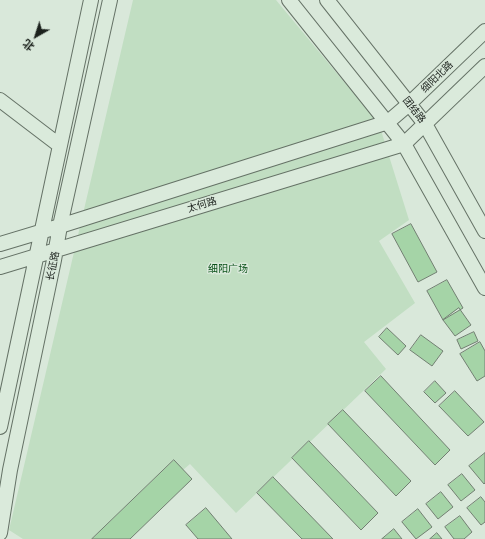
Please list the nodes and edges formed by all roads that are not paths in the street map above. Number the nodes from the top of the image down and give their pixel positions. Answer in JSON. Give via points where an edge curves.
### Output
{"nodes":[{"id":1,"x":91,"y":0,"type":"edge"},
{"id":2,"x":110,"y":0,"type":"edge"},
{"id":3,"x":289,"y":0,"type":"edge"},
{"id":4,"x":327,"y":0,"type":"edge"},
{"id":5,"x":485,"y":31,"type":"edge"},
{"id":6,"x":485,"y":66,"type":"edge"},
{"id":7,"x":0,"y":100,"type":"edge"},
{"id":8,"x":409,"y":104,"type":"junction"},
{"id":9,"x":388,"y":122,"type":"junction"},
{"id":10,"x":425,"y":124,"type":"junction"},
{"id":11,"x":404,"y":144,"type":"junction"},
{"id":12,"x":60,"y":145,"type":"junction"},
{"id":13,"x":60,"y":226,"type":"junction"},
{"id":14,"x":485,"y":231,"type":"edge"},
{"id":15,"x":41,"y":232,"type":"junction"},
{"id":16,"x":0,"y":244,"type":"edge"},
{"id":17,"x":56,"y":250,"type":"junction"},
{"id":18,"x":36,"y":256,"type":"junction"},
{"id":19,"x":0,"y":267,"type":"edge"},
{"id":20,"x":485,"y":288,"type":"edge"},
{"id":21,"x":0,"y":427,"type":"edge"},
{"id":22,"x":0,"y":532,"type":"edge"}],
"edges":[{"from":1,"to":12,"type":"main road","name":"长征路"},
{"from":2,"to":13,"type":"main road","name":"长征路"},
{"from":3,"to":9,"type":"main road"},
{"from":4,"to":8,"type":"main road","name":"团结路"},
{"from":5,"to":8,"type":"main road","name":"细阳北路"},
{"from":6,"to":10,"type":"main road"},
{"from":7,"to":12,"type":"main road"},
{"from":8,"to":9,"type":"main road","name":"细阳北路"},
{"from":8,"to":10,"type":"main road","name":"团结路"},
{"from":9,"to":11,"type":"main road"},
{"from":9,"to":13,"type":"main road"},
{"from":10,"to":11,"type":"main road"},
{"from":10,"to":14,"type":"main road","name":"团结路"},
{"from":11,"to":17,"type":"main road","name":"太何路"},
{"from":11,"to":20,"type":"main road"},
{"from":12,"to":15,"type":"main road","name":"长征路"},
{"from":13,"to":15,"type":"main road"},
{"from":13,"to":17,"type":"main road","name":"长征路"},
{"from":15,"to":16,"type":"main road"},
{"from":15,"to":18,"type":"main road","name":"长征路"},
{"from":17,"to":18,"type":"main road","name":"太何路"},
{"from":17,"to":22,"type":"main road","name":"长征路","via":[[10,470]]},
{"from":18,"to":19,"type":"main road","name":"太何路"},
{"from":18,"to":21,"type":"main road","name":"长征路"}]}
